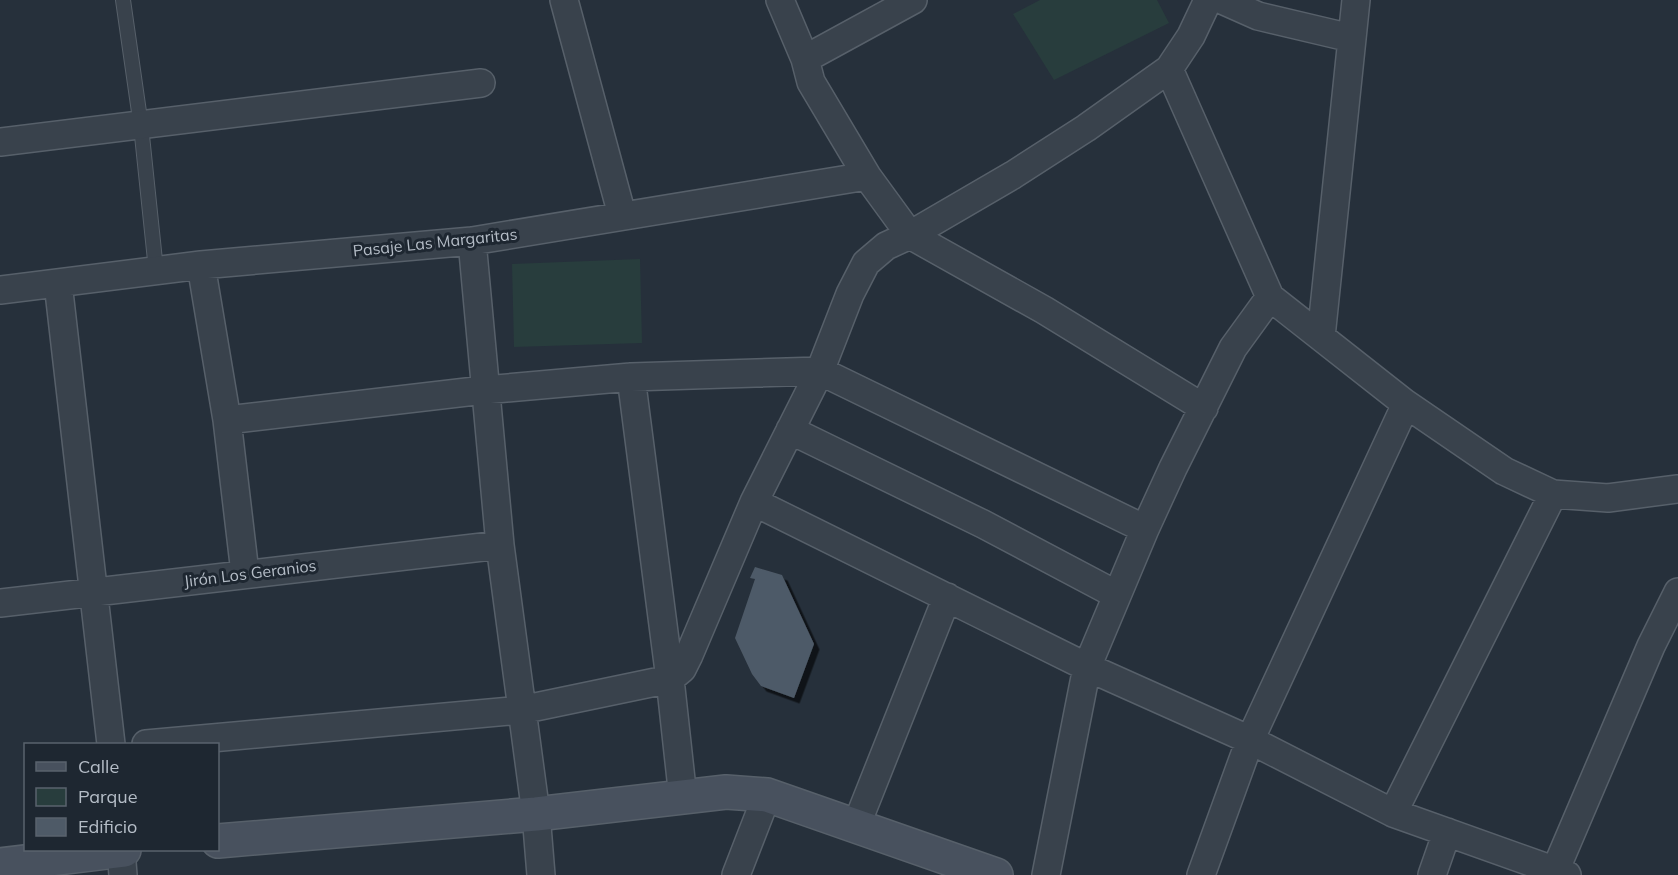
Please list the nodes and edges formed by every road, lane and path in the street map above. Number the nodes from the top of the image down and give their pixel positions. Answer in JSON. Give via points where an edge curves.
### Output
{"nodes":[{"id":1,"x":123,"y":0,"type":"edge"},
{"id":2,"x":564,"y":0,"type":"edge"},
{"id":3,"x":780,"y":0,"type":"edge"},
{"id":4,"x":913,"y":0,"type":"edge"},
{"id":5,"x":1208,"y":0,"type":"edge"},
{"id":6,"x":1222,"y":0,"type":"edge"},
{"id":7,"x":1356,"y":0,"type":"edge"},
{"id":8,"x":1351,"y":38,"type":"junction"},
{"id":9,"x":805,"y":59,"type":"junction"},
{"id":10,"x":1169,"y":69,"type":"junction"},
{"id":11,"x":481,"y":84,"type":"dead end"},
{"id":12,"x":141,"y":126,"type":"junction"},
{"id":13,"x":0,"y":142,"type":"edge"},
{"id":14,"x":867,"y":176,"type":"junction"},
{"id":15,"x":622,"y":215,"type":"junction"},
{"id":16,"x":910,"y":236,"type":"junction"},
{"id":17,"x":472,"y":241,"type":"junction"},
{"id":18,"x":201,"y":265,"type":"junction"},
{"id":19,"x":156,"y":270,"type":"junction"},
{"id":20,"x":58,"y":283,"type":"junction"},
{"id":21,"x":0,"y":290,"type":"edge"},
{"id":22,"x":1270,"y":297,"type":"junction"},
{"id":23,"x":1321,"y":337,"type":"junction"},
{"id":24,"x":820,"y":371,"type":"junction"},
{"id":25,"x":631,"y":377,"type":"junction"},
{"id":26,"x":484,"y":390,"type":"junction"},
{"id":27,"x":1406,"y":404,"type":"junction"},
{"id":28,"x":1204,"y":408,"type":"junction"},
{"id":29,"x":227,"y":420,"type":"junction"},
{"id":30,"x":790,"y":430,"type":"junction"},
{"id":31,"x":1678,"y":489,"type":"edge"},
{"id":32,"x":1553,"y":494,"type":"junction"},
{"id":33,"x":754,"y":502,"type":"junction"},
{"id":34,"x":1145,"y":529,"type":"junction"},
{"id":35,"x":500,"y":545,"type":"junction"},
{"id":36,"x":245,"y":573,"type":"junction"},
{"id":37,"x":93,"y":591,"type":"junction"},
{"id":38,"x":1678,"y":592,"type":"edge"},
{"id":39,"x":1117,"y":596,"type":"junction"},
{"id":40,"x":946,"y":597,"type":"junction"},
{"id":41,"x":0,"y":603,"type":"edge"},
{"id":42,"x":1087,"y":667,"type":"junction"},
{"id":43,"x":670,"y":679,"type":"junction"},
{"id":44,"x":521,"y":710,"type":"junction"},
{"id":45,"x":1250,"y":740,"type":"junction"},
{"id":46,"x":111,"y":743,"type":"edge"},
{"id":47,"x":157,"y":743,"type":"edge"},
{"id":48,"x":767,"y":795,"type":"junction"},
{"id":49,"x":683,"y":798,"type":"junction"},
{"id":50,"x":1393,"y":813,"type":"junction"},
{"id":51,"x":536,"y":814,"type":"junction"},
{"id":52,"x":856,"y":826,"type":"junction"},
{"id":53,"x":1447,"y":832,"type":"junction"},
{"id":54,"x":219,"y":842,"type":"edge"},
{"id":55,"x":114,"y":851,"type":"edge"},
{"id":56,"x":122,"y":851,"type":"edge"},
{"id":57,"x":0,"y":865,"type":"edge"},
{"id":58,"x":1561,"y":873,"type":"edge"},
{"id":59,"x":123,"y":875,"type":"edge"},
{"id":60,"x":541,"y":875,"type":"edge"},
{"id":61,"x":736,"y":875,"type":"edge"},
{"id":62,"x":996,"y":875,"type":"edge"},
{"id":63,"x":1046,"y":875,"type":"edge"},
{"id":64,"x":1201,"y":875,"type":"edge"},
{"id":65,"x":1432,"y":875,"type":"edge"}],
"edges":[{"from":1,"to":12,"type":"lane"},
{"from":2,"to":15,"type":"street"},
{"from":3,"to":9,"type":"street"},
{"from":4,"to":9,"type":"street"},
{"from":5,"to":10,"type":"street"},
{"from":6,"to":8,"type":"street","via":[[1258,16]]},
{"from":7,"to":8,"type":"street"},
{"from":8,"to":23,"type":"street"},
{"from":9,"to":14,"type":"street","via":[[811,82]]},
{"from":10,"to":16,"type":"street","via":[[1086,128]]},
{"from":10,"to":22,"type":"street"},
{"from":11,"to":12,"type":"street"},
{"from":12,"to":13,"type":"street"},
{"from":12,"to":19,"type":"lane"},
{"from":14,"to":15,"type":"street","name":"Pasaje Las Margaritas"},
{"from":14,"to":16,"type":"street"},
{"from":15,"to":17,"type":"street","name":"Pasaje Las Margaritas"},
{"from":16,"to":24,"type":"street","via":[[886,246],[866,262]]},
{"from":16,"to":28,"type":"street","via":[[1044,310]]},
{"from":17,"to":18,"type":"street","name":"Pasaje Las Margaritas"},
{"from":17,"to":26,"type":"street"},
{"from":18,"to":19,"type":"street","name":"Pasaje Las Margaritas"},
{"from":18,"to":29,"type":"street"},
{"from":19,"to":20,"type":"street","name":"Pasaje Las Margaritas"},
{"from":20,"to":21,"type":"street","name":"Pasaje Las Margaritas"},
{"from":20,"to":37,"type":"street"},
{"from":22,"to":23,"type":"street"},
{"from":22,"to":28,"type":"street","via":[[1233,348]]},
{"from":23,"to":27,"type":"street"},
{"from":24,"to":25,"type":"street"},
{"from":24,"to":30,"type":"street"},
{"from":24,"to":34,"type":"street"},
{"from":25,"to":26,"type":"street"},
{"from":25,"to":43,"type":"street"},
{"from":26,"to":29,"type":"street"},
{"from":26,"to":35,"type":"street"},
{"from":27,"to":32,"type":"street","via":[[1504,471]]},
{"from":27,"to":45,"type":"street"},
{"from":28,"to":34,"type":"street"},
{"from":29,"to":36,"type":"street"},
{"from":30,"to":33,"type":"street"},
{"from":30,"to":39,"type":"street","via":[[983,524]]},
{"from":31,"to":32,"type":"street","via":[[1608,498]]},
{"from":32,"to":50,"type":"street"},
{"from":33,"to":40,"type":"street"},
{"from":33,"to":43,"type":"street","via":[[689,655],[682,669]]},
{"from":34,"to":39,"type":"street"},
{"from":35,"to":36,"type":"street","name":"Jirón Los Geranios"},
{"from":35,"to":44,"type":"street"},
{"from":36,"to":37,"type":"street","name":"Jirón Los Geranios"},
{"from":37,"to":41,"type":"street","name":"Jirón Los Geranios"},
{"from":37,"to":46,"type":"street"},
{"from":38,"to":58,"type":"street","via":[[1582,805]]},
{"from":39,"to":42,"type":"street"},
{"from":40,"to":42,"type":"street"},
{"from":40,"to":52,"type":"street"},
{"from":42,"to":45,"type":"street"},
{"from":42,"to":63,"type":"street"},
{"from":43,"to":44,"type":"street"},
{"from":43,"to":49,"type":"street"},
{"from":44,"to":47,"type":"street"},
{"from":44,"to":51,"type":"street"},
{"from":45,"to":50,"type":"street"},
{"from":45,"to":64,"type":"street"},
{"from":48,"to":49,"type":"street","via":[[726,792]]},
{"from":48,"to":52,"type":"street"},
{"from":48,"to":61,"type":"street"},
{"from":49,"to":51,"type":"street"},
{"from":50,"to":53,"type":"street"},
{"from":51,"to":54,"type":"street"},
{"from":51,"to":60,"type":"street"},
{"from":52,"to":62,"type":"street"},
{"from":53,"to":58,"type":"street"},
{"from":53,"to":65,"type":"street"},
{"from":55,"to":57,"type":"street"},
{"from":56,"to":59,"type":"street"}]}
